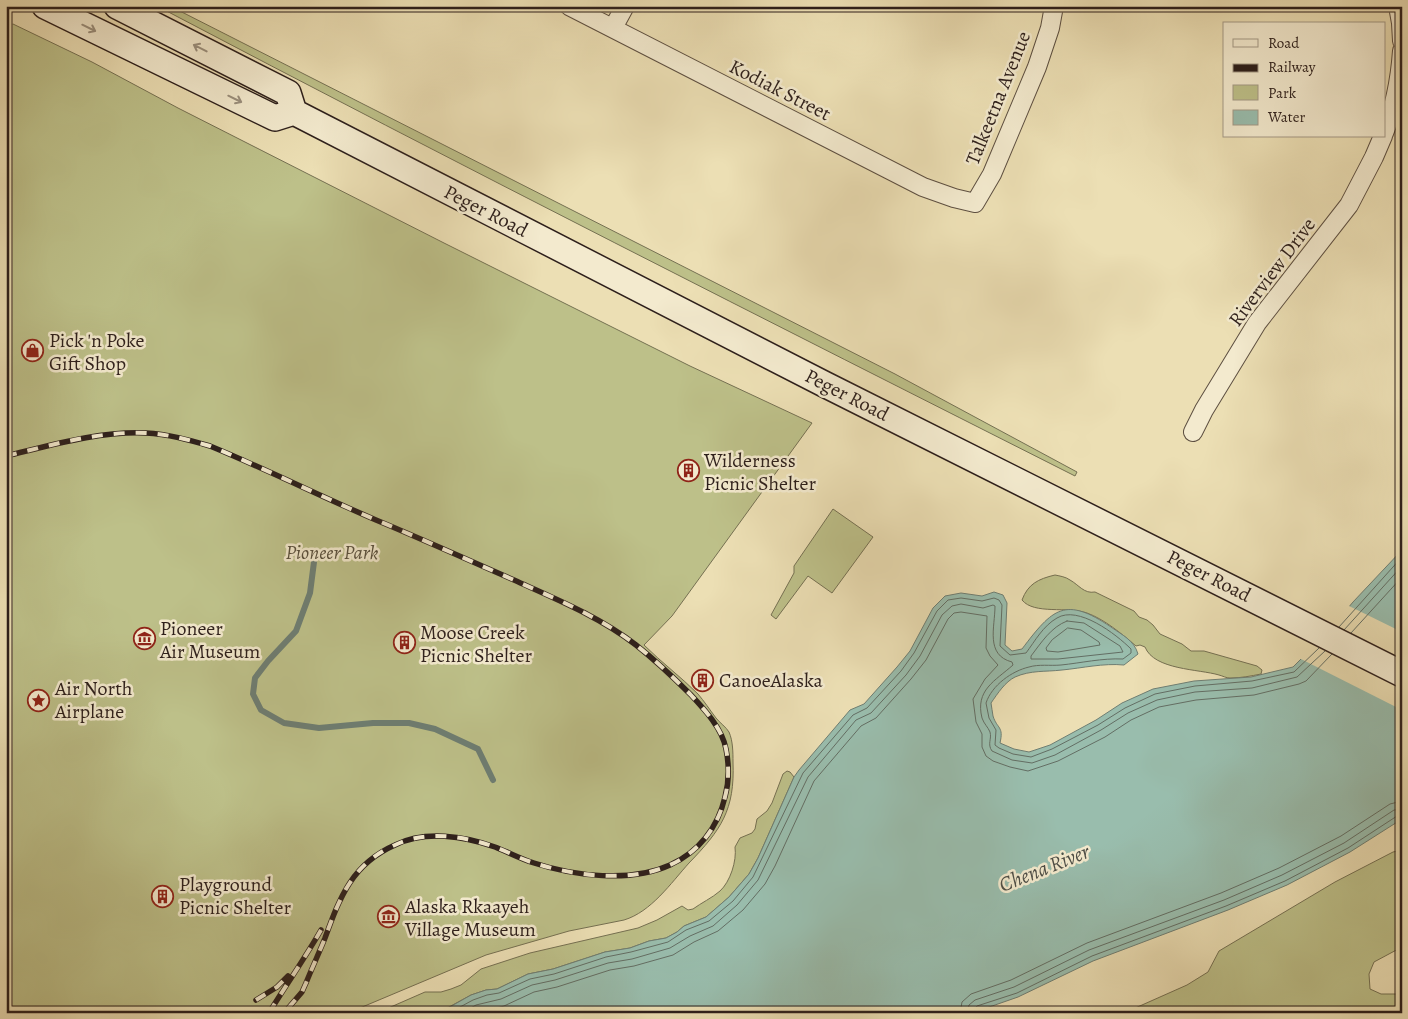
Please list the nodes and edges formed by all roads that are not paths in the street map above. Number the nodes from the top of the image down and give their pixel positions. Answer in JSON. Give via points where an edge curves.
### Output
{"nodes":[{"id":1,"x":45,"y":6,"type":"edge"},
{"id":2,"x":117,"y":6,"type":"edge"},
{"id":3,"x":569,"y":6,"type":"edge"},
{"id":4,"x":625,"y":6,"type":"edge"},
{"id":5,"x":1054,"y":6,"type":"edge"},
{"id":6,"x":1398,"y":6,"type":"edge"},
{"id":7,"x":613,"y":28,"type":"junction"},
{"id":8,"x":1402,"y":41,"type":"edge"},
{"id":9,"x":1402,"y":51,"type":"edge"},
{"id":10,"x":294,"y":112,"type":"junction"},
{"id":11,"x":1386,"y":129,"type":"edge"},
{"id":12,"x":1383,"y":138,"type":"edge"},
{"id":13,"x":975,"y":203,"type":"joint"},
{"id":14,"x":1193,"y":432,"type":"dead end"},
{"id":15,"x":1402,"y":674,"type":"edge"}],
"edges":[{"from":1,"to":10,"type":"main road","one_way":true,"via":[[275,118]]},
{"from":10,"to":2,"type":"main road","one_way":true,"via":[[288,93]]},
{"from":3,"to":7,"type":"street","name":"Kodiak Street"},
{"from":4,"to":7,"type":"street"},
{"from":5,"to":13,"type":"street","name":"Talkeetna Avenue","via":[[1037,67],[992,174]]},
{"from":6,"to":8,"type":"street"},
{"from":7,"to":13,"type":"street","name":"Kodiak Street","via":[[923,186]]},
{"from":9,"to":11,"type":"street","name":"Riverview Drive","via":[[1395,100]]},
{"from":10,"to":15,"type":"main road","name":"Peger Road","via":[[824,384]]},
{"from":12,"to":14,"type":"street","name":"Riverview Drive","via":[[1348,205],[1257,323]]}]}
